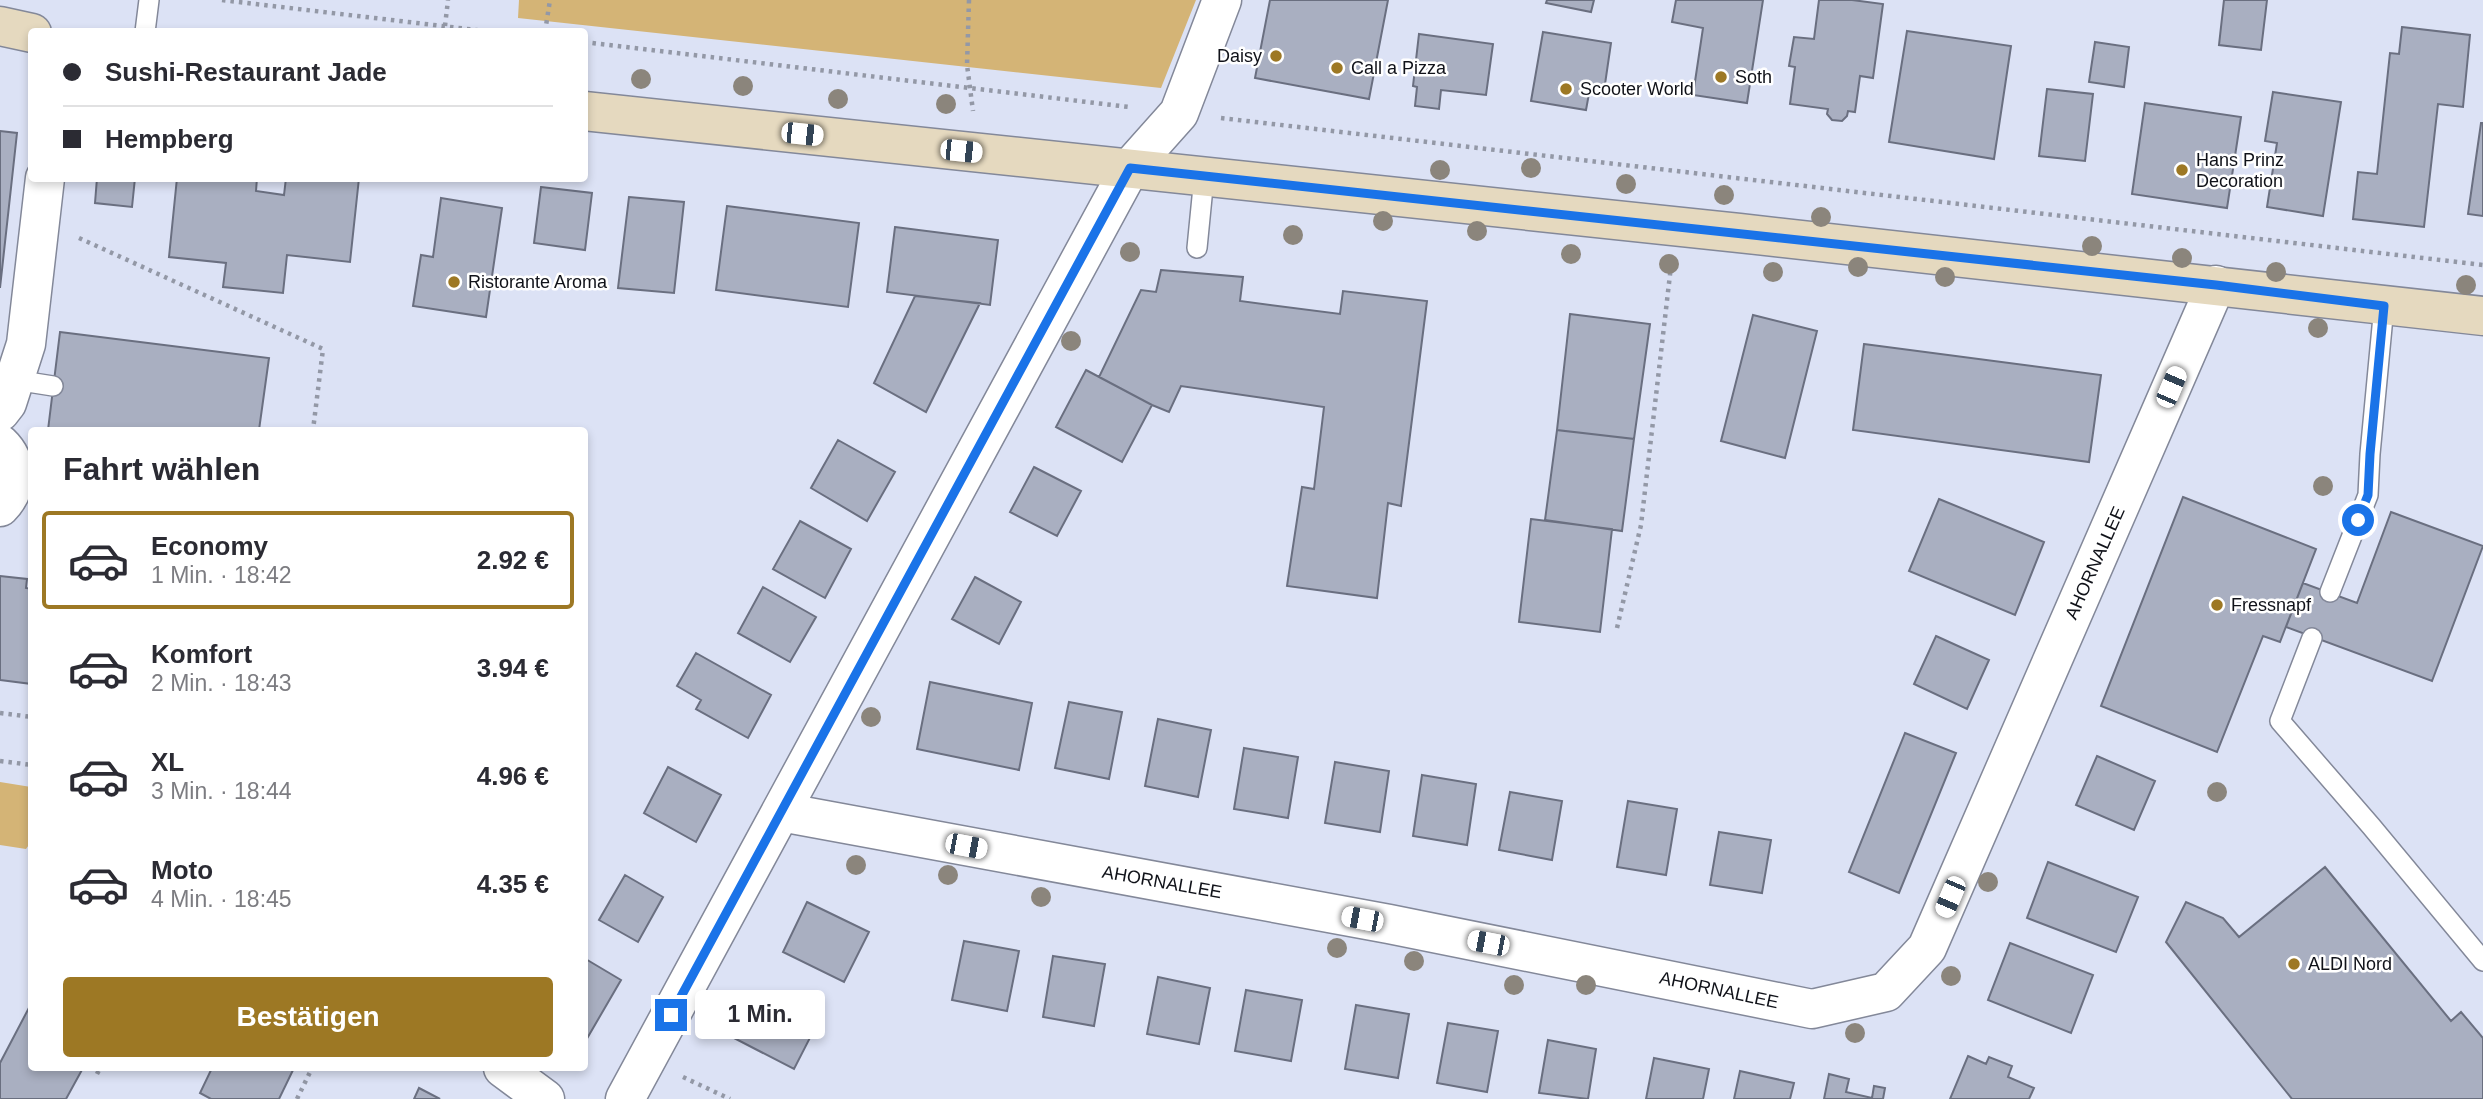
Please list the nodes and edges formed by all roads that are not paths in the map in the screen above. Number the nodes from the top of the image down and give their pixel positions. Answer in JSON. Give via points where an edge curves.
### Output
{"nodes":[{"id":1,"x":149,"y":0,"type":"edge"},
{"id":2,"x":1222,"y":0,"type":"edge"},
{"id":3,"x":0,"y":26,"type":"edge"},
{"id":4,"x":146,"y":28,"type":"edge"},
{"id":5,"x":28,"y":32,"type":"edge"},
{"id":6,"x":588,"y":111,"type":"edge"},
{"id":7,"x":1130,"y":168,"type":"junction"},
{"id":8,"x":1205,"y":177,"type":"junction"},
{"id":9,"x":45,"y":182,"type":"edge"},
{"id":10,"x":1197,"y":248,"type":"dead end"},
{"id":11,"x":2216,"y":285,"type":"junction"},
{"id":12,"x":2384,"y":306,"type":"junction"},
{"id":13,"x":2483,"y":316,"type":"edge"},
{"id":14,"x":53,"y":386,"type":"dead end"},
{"id":15,"x":8,"y":396,"type":"edge"},
{"id":16,"x":0,"y":444,"type":"edge"},
{"id":17,"x":0,"y":508,"type":"edge"},
{"id":18,"x":2330,"y":592,"type":"dead end"},
{"id":19,"x":2312,"y":638,"type":"dead end"},
{"id":20,"x":781,"y":813,"type":"junction"},
{"id":21,"x":2483,"y":961,"type":"edge"},
{"id":22,"x":507,"y":1071,"type":"edge"},
{"id":23,"x":545,"y":1099,"type":"edge"},
{"id":24,"x":625,"y":1099,"type":"edge"}],
"edges":[{"from":1,"to":4,"type":"lane"},
{"from":2,"to":7,"type":"street","via":[[1179,113]]},
{"from":3,"to":5,"type":"main road"},
{"from":6,"to":7,"type":"main road"},
{"from":7,"to":8,"type":"main road"},
{"from":7,"to":20,"type":"street"},
{"from":8,"to":10,"type":"lane"},
{"from":8,"to":11,"type":"main road"},
{"from":9,"to":15,"type":"street","via":[[26,344]]},
{"from":11,"to":12,"type":"main road"},
{"from":11,"to":20,"type":"street","name":"AHORNALLEE","via":[[1927,948],[1886,992],[1811,1009],[1389,924]]},
{"from":12,"to":13,"type":"main road"},
{"from":12,"to":18,"type":"lane","via":[[2368,495]]},
{"from":14,"to":15,"type":"lane"},
{"from":16,"to":17,"type":"street","via":[[12,461],[14,474],[12,489]]},
{"from":19,"to":21,"type":"lane","via":[[2280,721]]},
{"from":20,"to":24,"type":"street"},
{"from":22,"to":23,"type":"street"}]}
